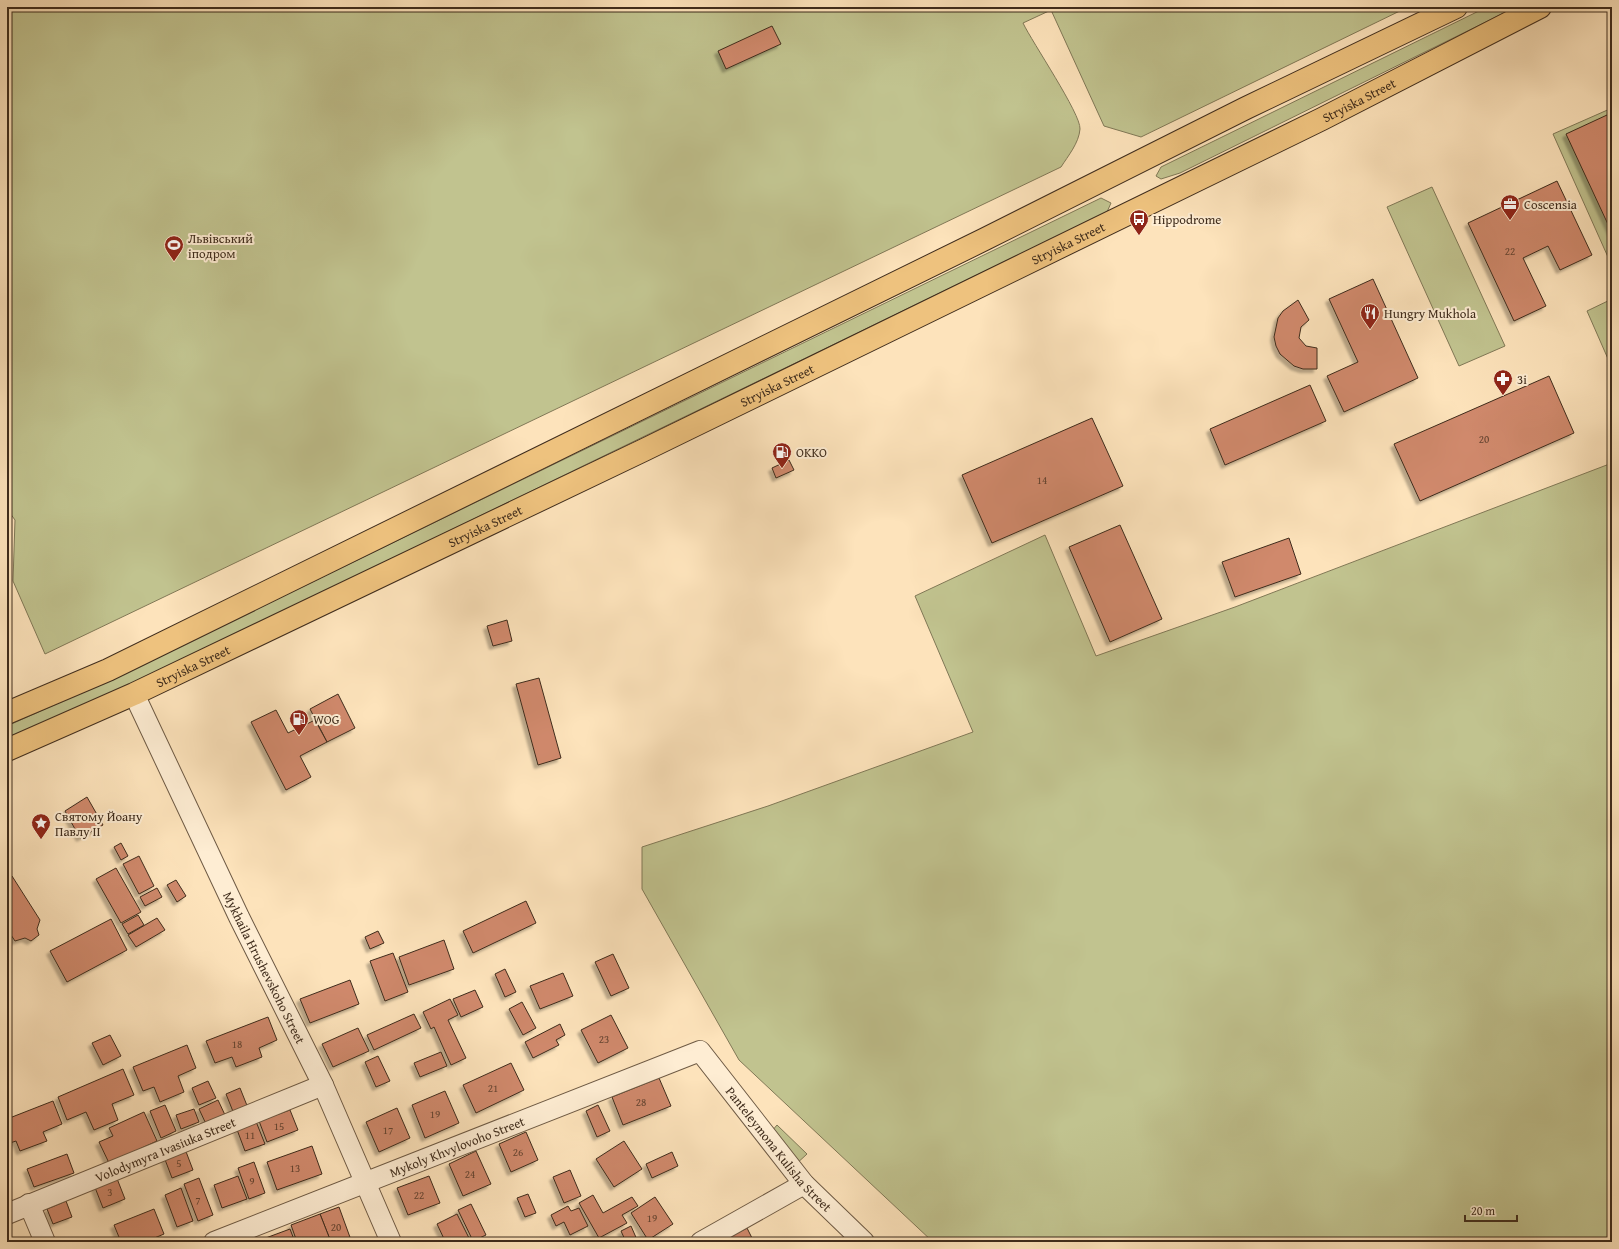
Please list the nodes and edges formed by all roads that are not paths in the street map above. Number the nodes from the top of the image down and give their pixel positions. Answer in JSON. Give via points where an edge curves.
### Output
{"nodes":[{"id":1,"x":1456,"y":7,"type":"edge"},
{"id":2,"x":1540,"y":7,"type":"edge"},
{"id":3,"x":134,"y":694,"type":"junction"},
{"id":4,"x":7,"y":713,"type":"edge"},
{"id":5,"x":7,"y":750,"type":"edge"},
{"id":6,"x":700,"y":1051,"type":"joint"},
{"id":7,"x":323,"y":1085,"type":"junction"},
{"id":8,"x":365,"y":1182,"type":"junction"},
{"id":9,"x":804,"y":1184,"type":"junction"},
{"id":10,"x":29,"y":1204,"type":"junction"},
{"id":11,"x":7,"y":1214,"type":"edge"},
{"id":12,"x":45,"y":1242,"type":"edge"},
{"id":13,"x":214,"y":1242,"type":"edge"},
{"id":14,"x":392,"y":1242,"type":"edge"},
{"id":15,"x":701,"y":1242,"type":"edge"},
{"id":16,"x":864,"y":1242,"type":"edge"}],
"edges":[{"from":1,"to":4,"type":"main road","via":[[1246,108],[108,670]]},
{"from":2,"to":3,"type":"main road","name":"Stryiska Street","via":[[1286,136],[630,456]]},
{"from":3,"to":5,"type":"main road","name":"Stryiska Street"},
{"from":3,"to":7,"type":"street","name":"Mykhaila Hrushevskoho Street","via":[[239,917]]},
{"from":6,"to":8,"type":"street","name":"Mykoly Khvylovoho Street"},
{"from":6,"to":9,"type":"street","name":"Panteleymona Kulisha Street"},
{"from":7,"to":8,"type":"street","name":"Mykhaila Hrushevskoho Street"},
{"from":7,"to":10,"type":"street","name":"Volodymyra Ivasiuka Street"},
{"from":8,"to":13,"type":"street","name":"Mykoly Khvylovoho Street"},
{"from":8,"to":14,"type":"street","name":"Mykhaila Hrushevskoho Street"},
{"from":9,"to":15,"type":"street"},
{"from":9,"to":16,"type":"street","name":"Panteleymona Kulisha Street"},
{"from":10,"to":11,"type":"street","name":"Volodymyra Ivasiuka Street"},
{"from":10,"to":12,"type":"street"}]}
